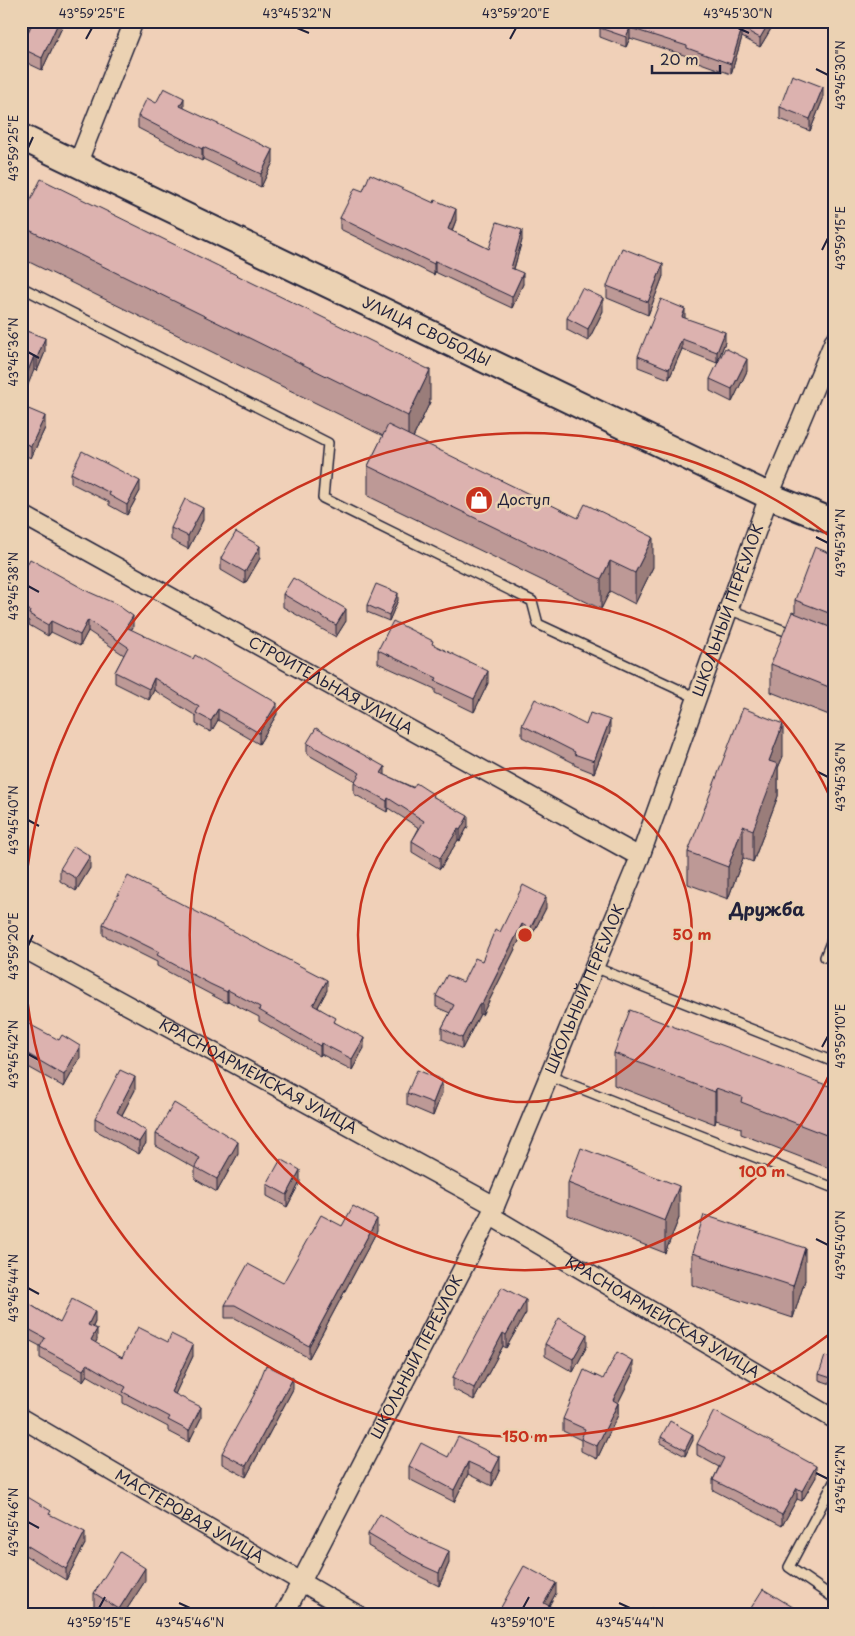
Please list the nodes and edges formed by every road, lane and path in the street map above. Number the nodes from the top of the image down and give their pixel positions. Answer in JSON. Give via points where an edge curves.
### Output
{"nodes":[{"id":1,"x":134,"y":21,"type":"edge"},
{"id":2,"x":21,"y":137,"type":"edge"},
{"id":3,"x":77,"y":165,"type":"junction"},
{"id":4,"x":21,"y":287,"type":"edge"},
{"id":5,"x":834,"y":341,"type":"edge"},
{"id":6,"x":769,"y":496,"type":"junction"},
{"id":7,"x":21,"y":514,"type":"edge"},
{"id":8,"x":834,"y":522,"type":"edge"},
{"id":9,"x":728,"y":609,"type":"junction"},
{"id":10,"x":799,"y":636,"type":"edge"},
{"id":11,"x":697,"y":698,"type":"junction"},
{"id":12,"x":640,"y":857,"type":"junction"},
{"id":13,"x":834,"y":935,"type":"edge"},
{"id":14,"x":21,"y":947,"type":"edge"},
{"id":15,"x":826,"y":956,"type":"dead end"},
{"id":16,"x":594,"y":967,"type":"junction"},
{"id":17,"x":834,"y":1062,"type":"edge"},
{"id":18,"x":549,"y":1076,"type":"junction"},
{"id":19,"x":834,"y":1188,"type":"edge"},
{"id":20,"x":493,"y":1211,"type":"junction"},
{"id":21,"x":21,"y":1418,"type":"edge"},
{"id":22,"x":834,"y":1418,"type":"edge"},
{"id":23,"x":834,"y":1482,"type":"edge"},
{"id":24,"x":302,"y":1581,"type":"junction"},
{"id":25,"x":834,"y":1598,"type":"edge"},
{"id":26,"x":284,"y":1615,"type":"edge"},
{"id":27,"x":358,"y":1615,"type":"edge"}],
"edges":[{"from":1,"to":3,"type":"street"},
{"from":2,"to":3,"type":"main road","name":"УЛИЦА СВОБОДЫ"},
{"from":3,"to":6,"type":"main road","name":"УЛИЦА СВОБОДЫ"},
{"from":4,"to":11,"type":"lane","via":[[328,443],[324,498],[532,601],[538,624]]},
{"from":5,"to":6,"type":"street","name":"ШКОЛЬНЫЙ ПЕРЕУЛОК"},
{"from":6,"to":8,"type":"main road","name":"УЛИЦА СВОБОДЫ"},
{"from":6,"to":9,"type":"street","name":"ШКОЛЬНЫЙ ПЕРЕУЛОК"},
{"from":7,"to":12,"type":"street","name":"СТРОИТЕЛЬНАЯ УЛИЦА"},
{"from":9,"to":10,"type":"lane"},
{"from":9,"to":11,"type":"street","name":"ШКОЛЬНЫЙ ПЕРЕУЛОК"},
{"from":11,"to":12,"type":"street","name":"ШКОЛЬНЫЙ ПЕРЕУЛОК"},
{"from":12,"to":16,"type":"street","name":"ШКОЛЬНЫЙ ПЕРЕУЛОК"},
{"from":13,"to":15,"type":"lane"},
{"from":14,"to":20,"type":"street","name":"КРАСНОАРМЕЙСКАЯ УЛИЦА"},
{"from":16,"to":17,"type":"lane"},
{"from":16,"to":18,"type":"street","name":"ШКОЛЬНЫЙ ПЕРЕУЛОК"},
{"from":18,"to":19,"type":"lane"},
{"from":18,"to":20,"type":"street","name":"ШКОЛЬНЫЙ ПЕРЕУЛОК"},
{"from":20,"to":22,"type":"street","name":"КРАСНОАРМЕЙСКАЯ УЛИЦА"},
{"from":20,"to":24,"type":"street","name":"ШКОЛЬНЫЙ ПЕРЕУЛОК"},
{"from":21,"to":24,"type":"street","name":"МАСТЕРОВАЯ УЛИЦА"},
{"from":23,"to":25,"type":"lane","via":[[789,1567]]},
{"from":24,"to":26,"type":"street","name":"ШКОЛЬНЫЙ ПЕРЕУЛОК"},
{"from":24,"to":27,"type":"street","name":"МАСТЕРОВАЯ УЛИЦА"}]}
